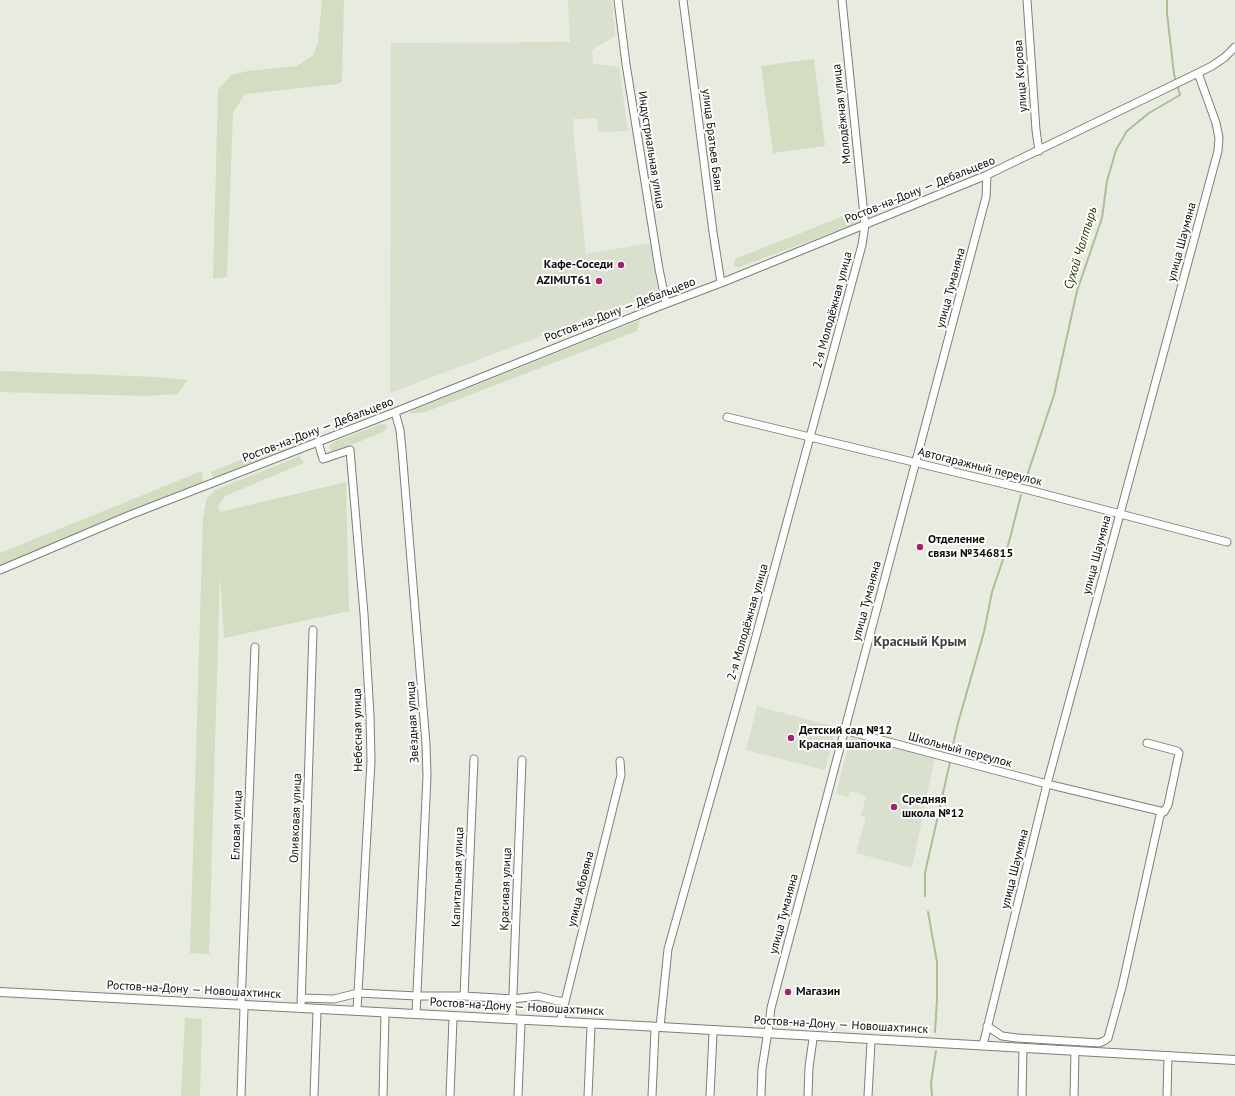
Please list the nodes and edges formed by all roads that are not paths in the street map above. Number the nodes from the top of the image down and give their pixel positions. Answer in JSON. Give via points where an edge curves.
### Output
{"nodes":[{"id":1,"x":618,"y":0,"type":"edge"},
{"id":2,"x":683,"y":0,"type":"edge"},
{"id":3,"x":842,"y":0,"type":"edge"},
{"id":4,"x":1027,"y":0,"type":"edge"},
{"id":5,"x":1235,"y":47,"type":"edge"},
{"id":6,"x":1198,"y":73,"type":"junction"},
{"id":7,"x":1039,"y":151,"type":"junction"},
{"id":8,"x":987,"y":175,"type":"junction"},
{"id":9,"x":865,"y":225,"type":"junction"},
{"id":10,"x":721,"y":283,"type":"junction"},
{"id":11,"x":666,"y":303,"type":"junction"},
{"id":12,"x":395,"y":412,"type":"junction"},
{"id":13,"x":727,"y":417,"type":"dead end"},
{"id":14,"x":811,"y":437,"type":"junction"},
{"id":15,"x":318,"y":442,"type":"junction"},
{"id":16,"x":916,"y":462,"type":"junction"},
{"id":17,"x":1120,"y":514,"type":"junction"},
{"id":18,"x":1227,"y":542,"type":"dead end"},
{"id":19,"x":0,"y":570,"type":"edge"},
{"id":20,"x":313,"y":630,"type":"dead end"},
{"id":21,"x":256,"y":647,"type":"dead end"},
{"id":22,"x":844,"y":730,"type":"junction"},
{"id":23,"x":1147,"y":743,"type":"dead end"},
{"id":24,"x":474,"y":759,"type":"dead end"},
{"id":25,"x":522,"y":760,"type":"dead end"},
{"id":26,"x":620,"y":761,"type":"dead end"},
{"id":27,"x":1047,"y":784,"type":"junction"},
{"id":28,"x":1161,"y":812,"type":"junction"},
{"id":29,"x":0,"y":992,"type":"edge"},
{"id":30,"x":358,"y":993,"type":"junction"},
{"id":31,"x":0,"y":995,"type":"edge"},
{"id":32,"x":417,"y":996,"type":"junction"},
{"id":33,"x":464,"y":996,"type":"junction"},
{"id":34,"x":301,"y":998,"type":"junction"},
{"id":35,"x":512,"y":999,"type":"junction"},
{"id":36,"x":565,"y":1001,"type":"junction"},
{"id":37,"x":182,"y":1004,"type":"junction"},
{"id":38,"x":243,"y":1007,"type":"junction"},
{"id":39,"x":301,"y":1007,"type":"junction"},
{"id":40,"x":357,"y":1010,"type":"junction"},
{"id":41,"x":317,"y":1012,"type":"junction"},
{"id":42,"x":416,"y":1014,"type":"junction"},
{"id":43,"x":386,"y":1015,"type":"junction"},
{"id":44,"x":453,"y":1019,"type":"junction"},
{"id":45,"x":512,"y":1019,"type":"junction"},
{"id":46,"x":560,"y":1022,"type":"junction"},
{"id":47,"x":521,"y":1023,"type":"junction"},
{"id":48,"x":987,"y":1026,"type":"junction"},
{"id":49,"x":591,"y":1027,"type":"junction"},
{"id":50,"x":657,"y":1028,"type":"junction"},
{"id":51,"x":713,"y":1034,"type":"junction"},
{"id":52,"x":767,"y":1035,"type":"junction"},
{"id":53,"x":813,"y":1039,"type":"junction"},
{"id":54,"x":871,"y":1042,"type":"junction"},
{"id":55,"x":983,"y":1045,"type":"junction"},
{"id":56,"x":1023,"y":1049,"type":"junction"},
{"id":57,"x":1033,"y":1049,"type":"junction"},
{"id":58,"x":1075,"y":1052,"type":"junction"},
{"id":59,"x":1168,"y":1056,"type":"junction"},
{"id":60,"x":1235,"y":1060,"type":"edge"},
{"id":61,"x":242,"y":1096,"type":"edge"},
{"id":62,"x":314,"y":1096,"type":"edge"},
{"id":63,"x":382,"y":1096,"type":"edge"},
{"id":64,"x":450,"y":1096,"type":"edge"},
{"id":65,"x":518,"y":1096,"type":"edge"},
{"id":66,"x":588,"y":1096,"type":"edge"},
{"id":67,"x":652,"y":1096,"type":"edge"},
{"id":68,"x":710,"y":1096,"type":"edge"},
{"id":69,"x":761,"y":1096,"type":"edge"},
{"id":70,"x":808,"y":1096,"type":"edge"},
{"id":71,"x":868,"y":1096,"type":"edge"},
{"id":72,"x":1022,"y":1096,"type":"edge"},
{"id":73,"x":1074,"y":1096,"type":"edge"},
{"id":74,"x":1167,"y":1096,"type":"edge"}],
"edges":[{"from":1,"to":11,"type":"street","name":"Индустриальная улица","via":[[626,64]]},
{"from":2,"to":10,"type":"street","name":"улица Братьев Баян"},
{"from":3,"to":9,"type":"street","name":"Молодёжная улица"},
{"from":4,"to":7,"type":"street","name":"улица Кирова"},
{"from":5,"to":6,"type":"street","name":"Ростов-на-Дону — Дебальцево","via":[[1225,57]]},
{"from":6,"to":7,"type":"street","name":"Ростов-на-Дону — Дебальцево"},
{"from":6,"to":17,"type":"street","name":"улица Шаумяна","via":[[1216,123],[1218,151]]},
{"from":7,"to":8,"type":"street","name":"Ростов-на-Дону — Дебальцево"},
{"from":8,"to":9,"type":"street","name":"Ростов-на-Дону — Дебальцево"},
{"from":8,"to":16,"type":"street","name":"улица Туманяна","via":[[986,197]]},
{"from":9,"to":10,"type":"street","name":"Ростов-на-Дону — Дебальцево"},
{"from":9,"to":14,"type":"street","name":"2-я Молодёжная улица","via":[[862,245]]},
{"from":10,"to":11,"type":"street","name":"Ростов-на-Дону — Дебальцево"},
{"from":11,"to":12,"type":"street","name":"Ростов-на-Дону — Дебальцево"},
{"from":12,"to":15,"type":"street","name":"Ростов-на-Дону — Дебальцево"},
{"from":12,"to":32,"type":"street","name":"Звёздная улица","via":[[400,430],[426,744]]},
{"from":13,"to":14,"type":"street","name":"Автогаражный переулок"},
{"from":14,"to":16,"type":"street","name":"Автогаражный переулок"},
{"from":14,"to":50,"type":"street","name":"2-я Молодёжная улица","via":[[668,949]]},
{"from":15,"to":19,"type":"street","name":"Ростов-на-Дону — Дебальцево","via":[[130,515]]},
{"from":15,"to":30,"type":"street","name":"Небесная улица","via":[[323,459],[350,450],[364,614],[371,761]]},
{"from":16,"to":17,"type":"street","name":"Автогаражный переулок"},
{"from":16,"to":22,"type":"street","name":"улица Туманяна"},
{"from":17,"to":18,"type":"street","name":"Автогаражный переулок"},
{"from":17,"to":27,"type":"street","name":"улица Шаумяна"},
{"from":20,"to":34,"type":"street","name":"Оливковая улица"},
{"from":21,"to":38,"type":"street","name":"Еловая улица"},
{"from":22,"to":27,"type":"street","name":"Школьный переулок"},
{"from":22,"to":52,"type":"street","name":"улица Туманяна","via":[[776,985]]},
{"from":23,"to":28,"type":"street","via":[[1180,753],[1168,805],[1164,812]]},
{"from":24,"to":33,"type":"street","name":"Капитальная улица"},
{"from":25,"to":35,"type":"street","name":"Красивая улица"},
{"from":26,"to":36,"type":"street","name":"улица Абовяна","via":[[621,775]]},
{"from":27,"to":28,"type":"street","name":"Школьный переулок"},
{"from":27,"to":48,"type":"street","name":"улица Шаумяна"},
{"from":28,"to":48,"type":"street","via":[[1108,1038],[1099,1043],[1017,1038],[1002,1036]]},
{"from":29,"to":37,"type":"main road","name":"Ростов-на-Дону — Новошахтинск"},
{"from":30,"to":32,"type":"street"},
{"from":30,"to":34,"type":"street","via":[[334,999]]},
{"from":30,"to":40,"type":"street","name":"Небесная улица"},
{"from":31,"to":37,"type":"main road","name":"Ростов-на-Дону — Новошахтинск"},
{"from":32,"to":33,"type":"street"},
{"from":32,"to":42,"type":"street","name":"Звёздная улица"},
{"from":33,"to":35,"type":"street"},
{"from":34,"to":39,"type":"street","name":"Оливковая улица"},
{"from":35,"to":36,"type":"street","via":[[538,996]]},
{"from":35,"to":45,"type":"street","name":"Красивая улица"},
{"from":36,"to":46,"type":"street","name":"улица Абовяна"},
{"from":37,"to":38,"type":"main road","name":"Ростов-на-Дону — Новошахтинск"},
{"from":38,"to":39,"type":"main road","name":"Ростов-на-Дону — Новошахтинск"},
{"from":38,"to":41,"type":"main road","name":"Ростов-на-Дону — Новошахтинск"},
{"from":38,"to":61,"type":"street","name":"Еловая улица"},
{"from":39,"to":40,"type":"main road","name":"Ростов-на-Дону — Новошахтинск"},
{"from":40,"to":42,"type":"main road","name":"Ростов-на-Дону — Новошахтинск"},
{"from":41,"to":43,"type":"main road","name":"Ростов-на-Дону — Новошахтинск"},
{"from":41,"to":62,"type":"street"},
{"from":42,"to":45,"type":"main road","name":"Ростов-на-Дону — Новошахтинск"},
{"from":43,"to":44,"type":"main road","name":"Ростов-на-Дону — Новошахтинск"},
{"from":43,"to":63,"type":"street"},
{"from":44,"to":47,"type":"main road","name":"Ростов-на-Дону — Новошахтинск"},
{"from":44,"to":64,"type":"street"},
{"from":45,"to":46,"type":"main road","name":"Ростов-на-Дону — Новошахтинск"},
{"from":46,"to":50,"type":"main road","name":"Ростов-на-Дону — Новошахтинск"},
{"from":47,"to":49,"type":"main road","name":"Ростов-на-Дону — Новошахтинск"},
{"from":47,"to":65,"type":"street"},
{"from":48,"to":55,"type":"street","name":"улица Шаумяна"},
{"from":49,"to":50,"type":"main road","name":"Ростов-на-Дону — Новошахтинск"},
{"from":49,"to":66,"type":"street"},
{"from":50,"to":51,"type":"main road","name":"Ростов-на-Дону — Новошахтинск"},
{"from":50,"to":52,"type":"main road","name":"Ростов-на-Дону — Новошахтинск"},
{"from":50,"to":67,"type":"street","name":"2-я Молодёжная улица"},
{"from":51,"to":52,"type":"main road","name":"Ростов-на-Дону — Новошахтинск"},
{"from":51,"to":68,"type":"street"},
{"from":52,"to":53,"type":"main road","name":"Ростов-на-Дону — Новошахтинск"},
{"from":52,"to":55,"type":"main road","name":"Ростов-на-Дону — Новошахтинск"},
{"from":52,"to":69,"type":"street","name":"улица Туманяна"},
{"from":53,"to":54,"type":"main road","name":"Ростов-на-Дону — Новошахтинск"},
{"from":53,"to":70,"type":"street"},
{"from":54,"to":56,"type":"main road","name":"Ростов-на-Дону — Новошахтинск"},
{"from":54,"to":71,"type":"street"},
{"from":55,"to":57,"type":"main road","name":"Ростов-на-Дону — Новошахтинск"},
{"from":56,"to":57,"type":"main road","name":"Ростов-на-Дону — Новошахтинск"},
{"from":56,"to":72,"type":"street"},
{"from":57,"to":58,"type":"main road","name":"Ростов-на-Дону — Новошахтинск"},
{"from":58,"to":59,"type":"main road","name":"Ростов-на-Дону — Новошахтинск"},
{"from":58,"to":73,"type":"street"},
{"from":59,"to":60,"type":"main road","name":"Ростов-на-Дону — Новошахтинск"},
{"from":59,"to":74,"type":"street"}]}
